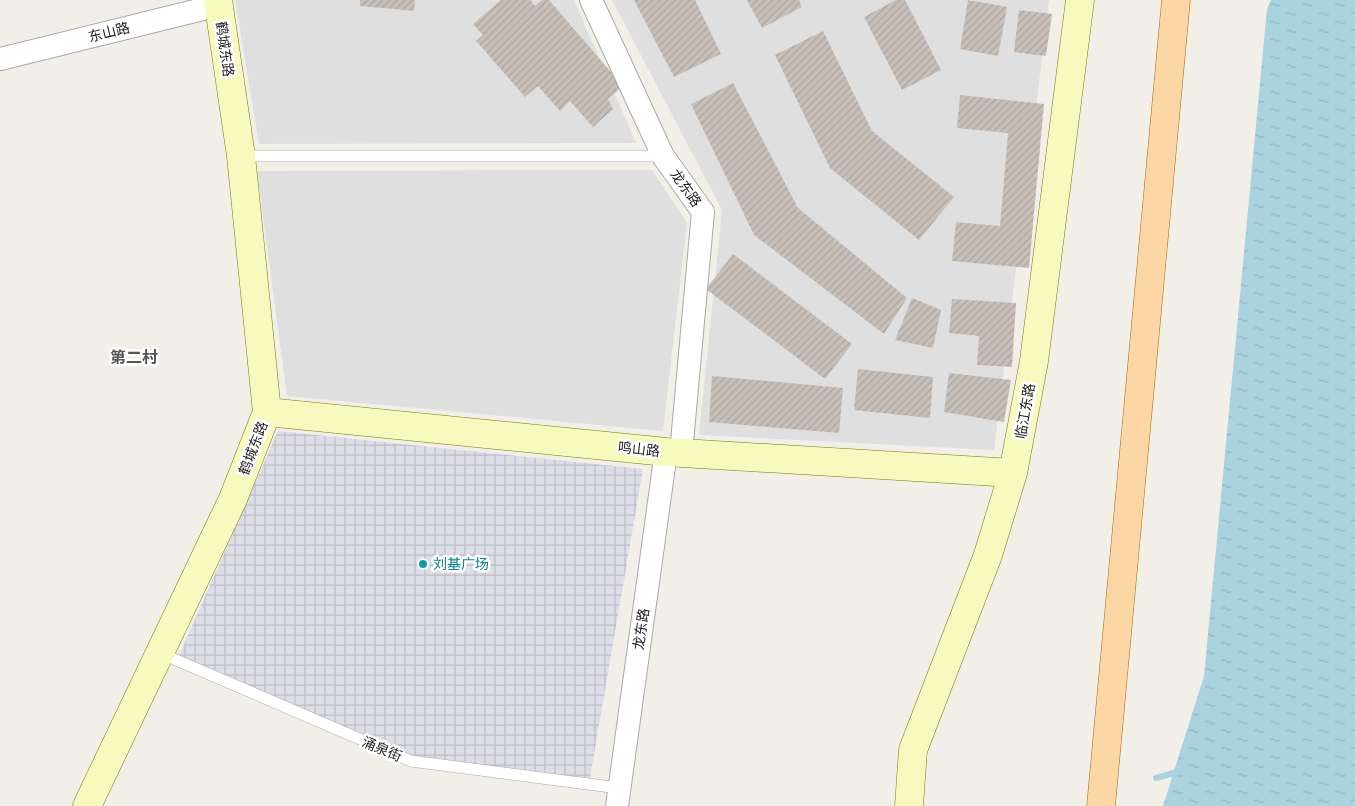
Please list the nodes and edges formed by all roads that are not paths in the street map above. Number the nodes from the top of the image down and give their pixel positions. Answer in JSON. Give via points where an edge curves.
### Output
{"nodes":[{"id":1,"x":591,"y":0,"type":"edge"},
{"id":2,"x":1080,"y":0,"type":"edge"},
{"id":3,"x":1176,"y":0,"type":"edge"},
{"id":4,"x":218,"y":2,"type":"edge"},
{"id":5,"x":0,"y":59,"type":"edge"},
{"id":6,"x":241,"y":156,"type":"junction"},
{"id":7,"x":663,"y":156,"type":"junction"},
{"id":8,"x":267,"y":412,"type":"junction"},
{"id":9,"x":673,"y":452,"type":"junction"},
{"id":10,"x":1013,"y":473,"type":"junction"},
{"id":11,"x":160,"y":652,"type":"junction"},
{"id":12,"x":618,"y":797,"type":"edge"},
{"id":13,"x":87,"y":806,"type":"edge"},
{"id":14,"x":909,"y":806,"type":"edge"},
{"id":15,"x":1101,"y":806,"type":"edge"}],
"edges":[{"from":1,"to":7,"type":"street","name":"龙东路"},
{"from":2,"to":10,"type":"street","name":"临江东路","via":[[1034,361]]},
{"from":3,"to":15,"type":"main road"},
{"from":4,"to":5,"type":"street","name":"东山路"},
{"from":4,"to":6,"type":"street","name":"鹤城东路"},
{"from":6,"to":7,"type":"lane"},
{"from":6,"to":8,"type":"street","name":"鹤城东路"},
{"from":7,"to":9,"type":"street","name":"龙东路","via":[[703,212]]},
{"from":8,"to":9,"type":"street","name":"鸣山路"},
{"from":8,"to":11,"type":"street","name":"鹤城东路","via":[[233,499]]},
{"from":9,"to":10,"type":"street","name":"鸣山路"},
{"from":9,"to":12,"type":"street","name":"龙东路"},
{"from":10,"to":14,"type":"street","name":"临江东路","via":[[988,555],[913,750]]},
{"from":11,"to":12,"type":"lane","name":"涌泉街","via":[[411,761]]},
{"from":11,"to":13,"type":"street","name":"鹤城东路"}]}
